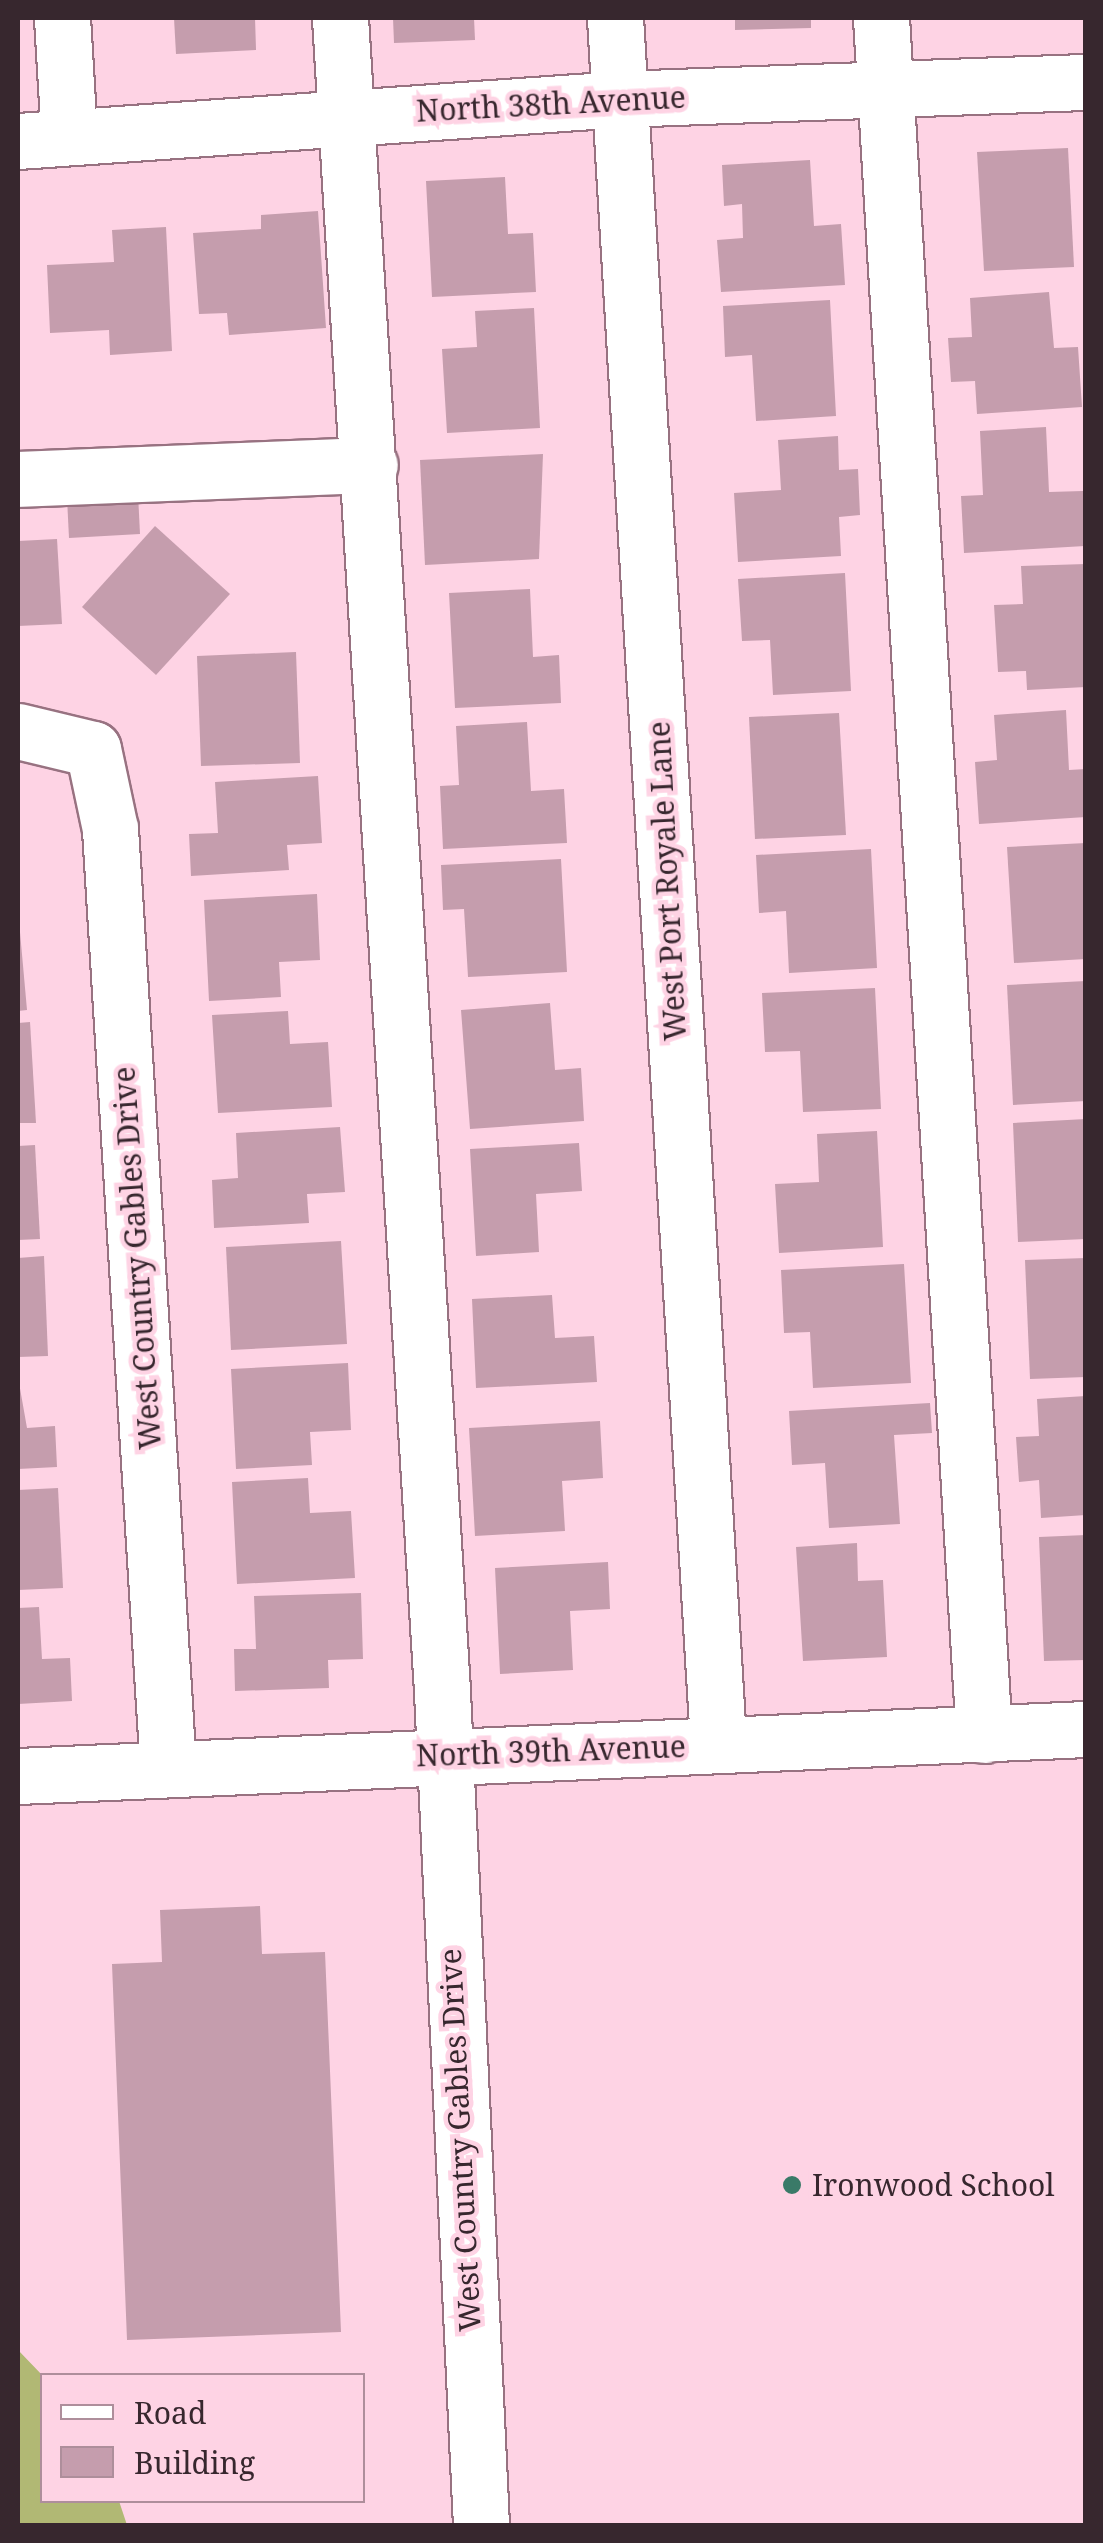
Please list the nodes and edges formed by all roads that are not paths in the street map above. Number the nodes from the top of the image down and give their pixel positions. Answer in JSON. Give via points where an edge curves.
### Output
{"nodes":[{"id":1,"x":62,"y":18,"type":"edge"},
{"id":2,"x":340,"y":18,"type":"edge"},
{"id":3,"x":615,"y":18,"type":"edge"},
{"id":4,"x":881,"y":18,"type":"edge"},
{"id":5,"x":1086,"y":82,"type":"edge"},
{"id":6,"x":884,"y":88,"type":"junction"},
{"id":7,"x":620,"y":99,"type":"junction"},
{"id":8,"x":349,"y":114,"type":"junction"},
{"id":9,"x":43,"y":138,"type":"edge"},
{"id":10,"x":370,"y":464,"type":"junction"},
{"id":11,"x":18,"y":479,"type":"edge"},
{"id":12,"x":18,"y":731,"type":"edge"},
{"id":13,"x":1086,"y":1729,"type":"edge"},
{"id":14,"x":984,"y":1735,"type":"junction"},
{"id":15,"x":718,"y":1744,"type":"junction"},
{"id":16,"x":442,"y":1755,"type":"junction"},
{"id":17,"x":168,"y":1768,"type":"junction"},
{"id":18,"x":18,"y":1776,"type":"edge"},
{"id":19,"x":481,"y":2526,"type":"edge"}],
"edges":[{"from":1,"to":9,"type":"street"},
{"from":2,"to":8,"type":"street","name":"West Country Gables Drive"},
{"from":3,"to":7,"type":"street","name":"West Port Royale Lane"},
{"from":4,"to":6,"type":"street"},
{"from":5,"to":6,"type":"street","name":"North 38th Avenue"},
{"from":6,"to":7,"type":"street","name":"North 38th Avenue"},
{"from":6,"to":14,"type":"street"},
{"from":7,"to":8,"type":"street","name":"North 38th Avenue"},
{"from":7,"to":15,"type":"street","name":"West Port Royale Lane"},
{"from":8,"to":9,"type":"street","name":"North 38th Avenue"},
{"from":8,"to":10,"type":"street","name":"West Country Gables Drive"},
{"from":10,"to":11,"type":"street"},
{"from":10,"to":16,"type":"street","name":"West Country Gables Drive"},
{"from":12,"to":17,"type":"street","name":"West Country Gables Drive","via":[[93,749],[110,829]]},
{"from":13,"to":14,"type":"street","name":"North 39th Avenue"},
{"from":14,"to":15,"type":"street","name":"North 39th Avenue"},
{"from":15,"to":16,"type":"street","name":"North 39th Avenue"},
{"from":16,"to":17,"type":"street","name":"North 39th Avenue"},
{"from":16,"to":19,"type":"street","name":"West Country Gables Drive"},
{"from":17,"to":18,"type":"street","name":"North 39th Avenue"}]}
